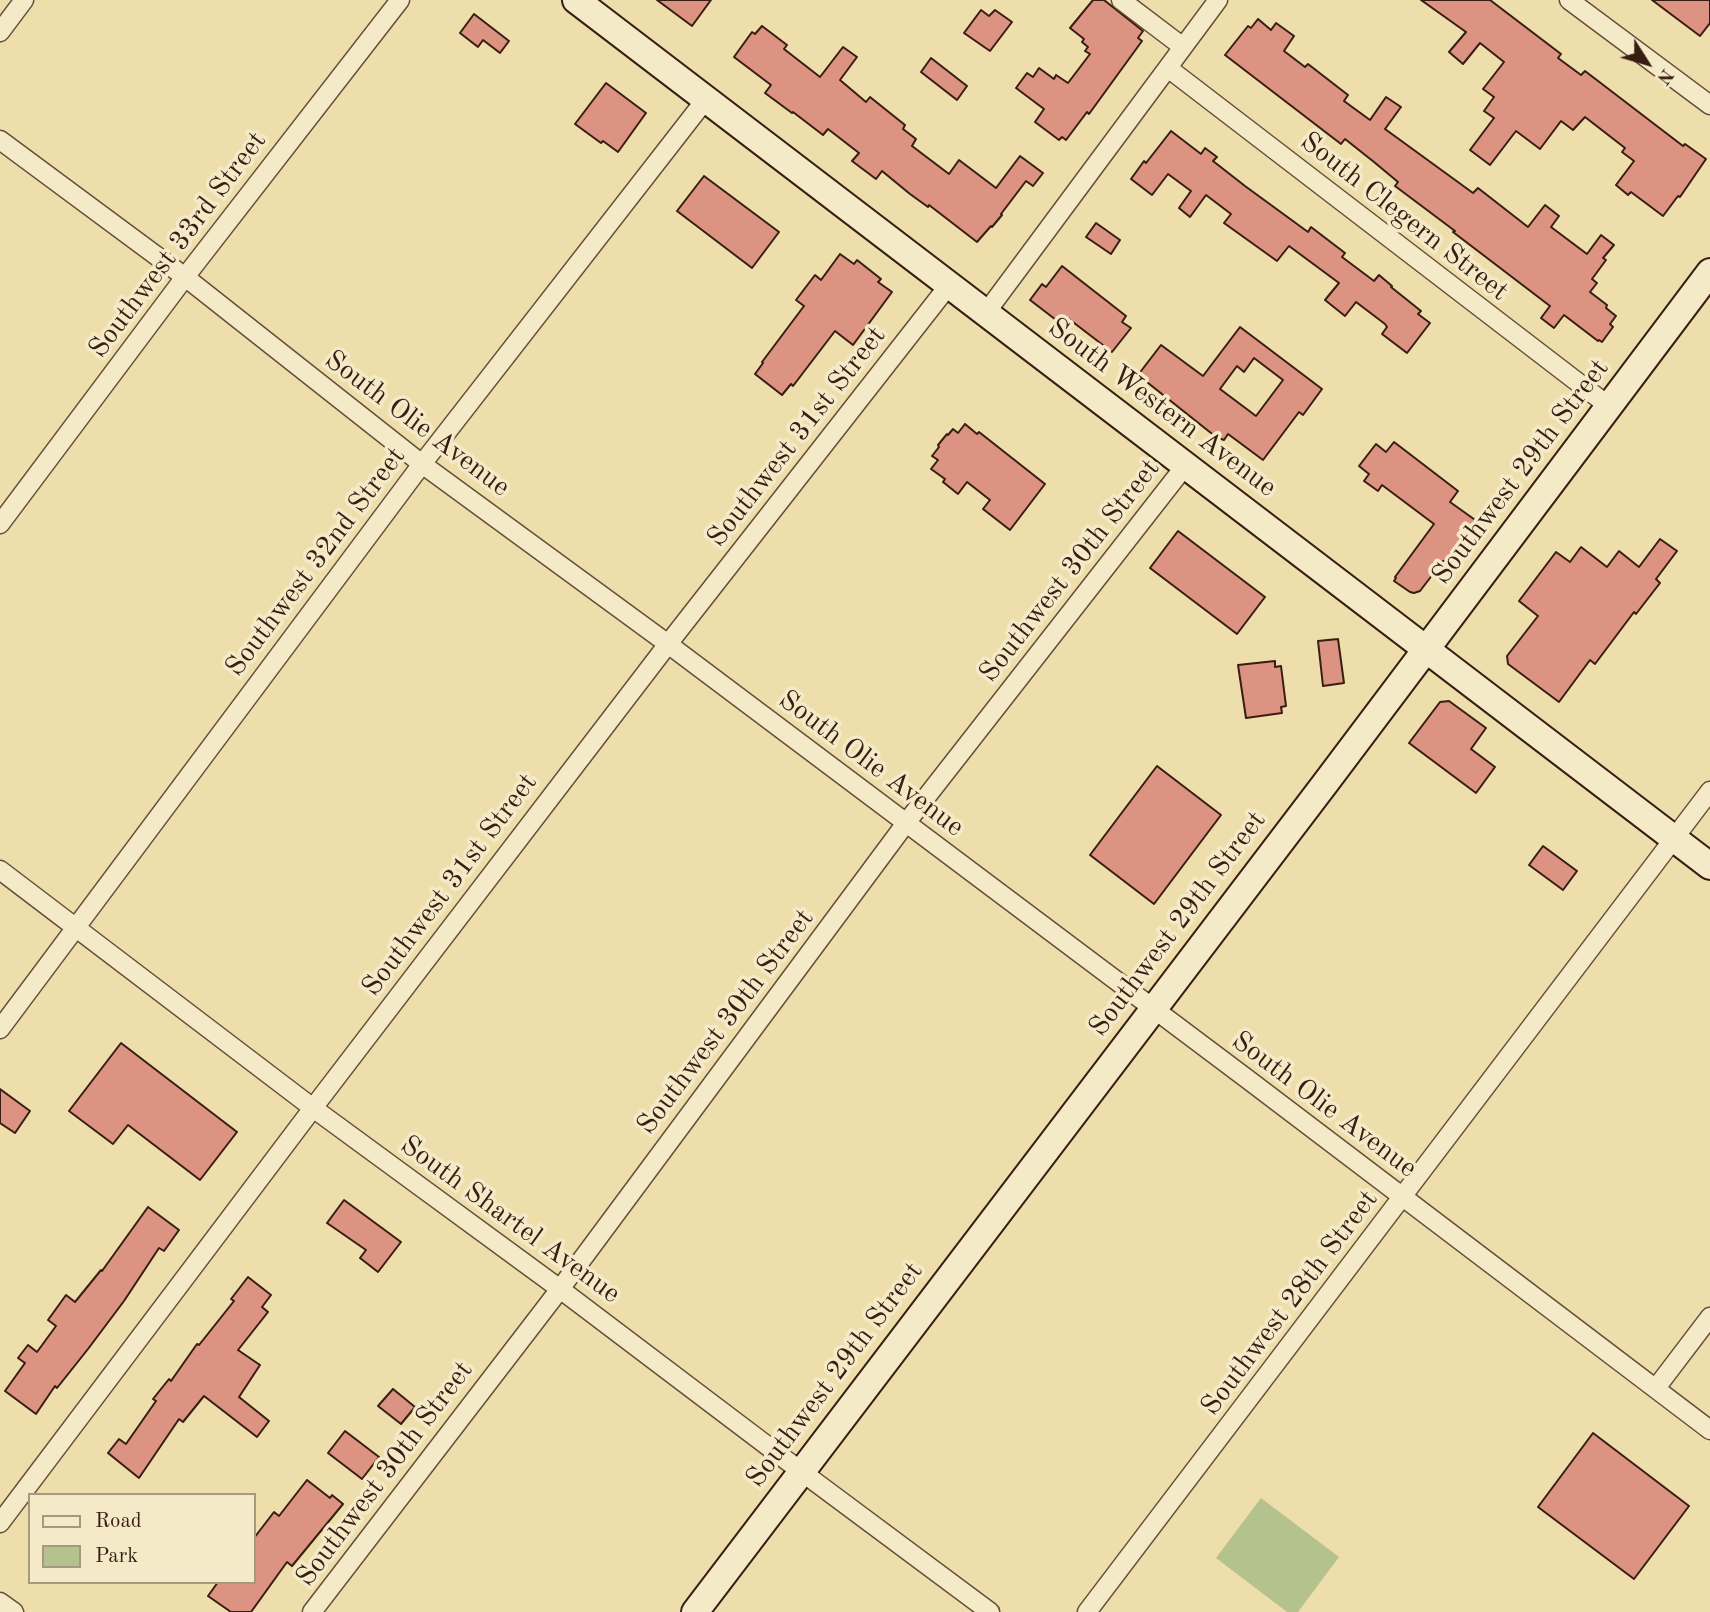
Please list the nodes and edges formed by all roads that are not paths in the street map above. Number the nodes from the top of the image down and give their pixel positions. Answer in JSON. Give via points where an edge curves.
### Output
{"nodes":[{"id":1,"x":24,"y":0,"type":"edge"},
{"id":2,"x":400,"y":0,"type":"edge"},
{"id":3,"x":576,"y":0,"type":"edge"},
{"id":4,"x":1121,"y":0,"type":"edge"},
{"id":5,"x":1217,"y":0,"type":"edge"},
{"id":6,"x":1569,"y":0,"type":"edge"},
{"id":7,"x":0,"y":32,"type":"edge"},
{"id":8,"x":1183,"y":47,"type":"junction"},
{"id":9,"x":1168,"y":68,"type":"junction"},
{"id":10,"x":706,"y":99,"type":"junction"},
{"id":11,"x":1710,"y":105,"type":"edge"},
{"id":12,"x":0,"y":140,"type":"edge"},
{"id":13,"x":1710,"y":272,"type":"edge"},
{"id":14,"x":185,"y":277,"type":"junction"},
{"id":15,"x":949,"y":285,"type":"junction"},
{"id":16,"x":985,"y":313,"type":"junction"},
{"id":17,"x":1610,"y":407,"type":"junction"},
{"id":18,"x":422,"y":464,"type":"junction"},
{"id":19,"x":1185,"y":466,"type":"junction"},
{"id":20,"x":0,"y":524,"type":"edge"},
{"id":21,"x":668,"y":643,"type":"junction"},
{"id":22,"x":1426,"y":650,"type":"junction"},
{"id":23,"x":1710,"y":790,"type":"edge"},
{"id":24,"x":906,"y":823,"type":"junction"},
{"id":25,"x":1674,"y":838,"type":"junction"},
{"id":26,"x":1710,"y":866,"type":"edge"},
{"id":27,"x":0,"y":870,"type":"edge"},
{"id":28,"x":77,"y":927,"type":"junction"},
{"id":29,"x":1153,"y":1008,"type":"junction"},
{"id":30,"x":0,"y":1029,"type":"edge"},
{"id":31,"x":313,"y":1108,"type":"junction"},
{"id":32,"x":1403,"y":1197,"type":"junction"},
{"id":33,"x":560,"y":1289,"type":"junction"},
{"id":34,"x":1710,"y":1317,"type":"edge"},
{"id":35,"x":1656,"y":1388,"type":"junction"},
{"id":36,"x":1710,"y":1430,"type":"edge"},
{"id":37,"x":802,"y":1472,"type":"junction"},
{"id":38,"x":0,"y":1523,"type":"edge"},
{"id":39,"x":0,"y":1602,"type":"edge"},
{"id":40,"x":14,"y":1612,"type":"edge"},
{"id":41,"x":312,"y":1612,"type":"edge"},
{"id":42,"x":695,"y":1612,"type":"edge"},
{"id":43,"x":990,"y":1612,"type":"edge"},
{"id":44,"x":1087,"y":1612,"type":"edge"}],
"edges":[{"from":1,"to":7,"type":"street"},
{"from":2,"to":14,"type":"street","name":"Southwest 33rd Street"},
{"from":3,"to":10,"type":"main road","name":"South Western Avenue"},
{"from":4,"to":8,"type":"street"},
{"from":5,"to":8,"type":"street"},
{"from":6,"to":11,"type":"street"},
{"from":8,"to":9,"type":"street"},
{"from":9,"to":16,"type":"street"},
{"from":9,"to":17,"type":"street","name":"South Clegern Street"},
{"from":10,"to":15,"type":"main road","name":"South Western Avenue"},
{"from":10,"to":18,"type":"street","name":"Southwest 32nd Street"},
{"from":12,"to":14,"type":"street","name":"South Olie Avenue"},
{"from":13,"to":17,"type":"main road","name":"Southwest 29th Street"},
{"from":14,"to":18,"type":"street","name":"South Olie Avenue"},
{"from":14,"to":20,"type":"street","name":"Southwest 33rd Street"},
{"from":15,"to":16,"type":"main road","name":"South Western Avenue"},
{"from":15,"to":21,"type":"street","name":"Southwest 31st Street"},
{"from":16,"to":19,"type":"main road","name":"South Western Avenue"},
{"from":17,"to":22,"type":"main road","name":"Southwest 29th Street"},
{"from":18,"to":21,"type":"street","name":"South Olie Avenue"},
{"from":18,"to":28,"type":"street","name":"Southwest 32nd Street"},
{"from":19,"to":22,"type":"main road","name":"South Western Avenue"},
{"from":19,"to":24,"type":"street","name":"Southwest 30th Street"},
{"from":21,"to":24,"type":"street","name":"South Olie Avenue"},
{"from":21,"to":31,"type":"street","name":"Southwest 31st Street"},
{"from":22,"to":25,"type":"main road","name":"South Western Avenue"},
{"from":22,"to":29,"type":"main road","name":"Southwest 29th Street"},
{"from":23,"to":25,"type":"street","name":"Southwest 28th Street"},
{"from":24,"to":29,"type":"street","name":"South Olie Avenue"},
{"from":24,"to":33,"type":"street","name":"Southwest 30th Street"},
{"from":25,"to":26,"type":"main road","name":"South Western Avenue"},
{"from":25,"to":32,"type":"street","name":"Southwest 28th Street"},
{"from":27,"to":28,"type":"street","name":"South Shartel Avenue"},
{"from":28,"to":30,"type":"street","name":"Southwest 32nd Street"},
{"from":28,"to":31,"type":"street","name":"South Shartel Avenue"},
{"from":29,"to":32,"type":"street","name":"South Olie Avenue"},
{"from":29,"to":37,"type":"main road","name":"Southwest 29th Street"},
{"from":31,"to":33,"type":"street","name":"South Shartel Avenue"},
{"from":31,"to":38,"type":"street","name":"Southwest 31st Street"},
{"from":32,"to":35,"type":"street","name":"South Olie Avenue"},
{"from":32,"to":44,"type":"street","name":"Southwest 28th Street"},
{"from":33,"to":37,"type":"street","name":"South Shartel Avenue"},
{"from":33,"to":41,"type":"street","name":"Southwest 30th Street"},
{"from":34,"to":35,"type":"street"},
{"from":35,"to":36,"type":"street","name":"South Olie Avenue"},
{"from":37,"to":42,"type":"main road","name":"Southwest 29th Street"},
{"from":37,"to":43,"type":"street","name":"South Shartel Avenue"},
{"from":39,"to":40,"type":"street"}]}
